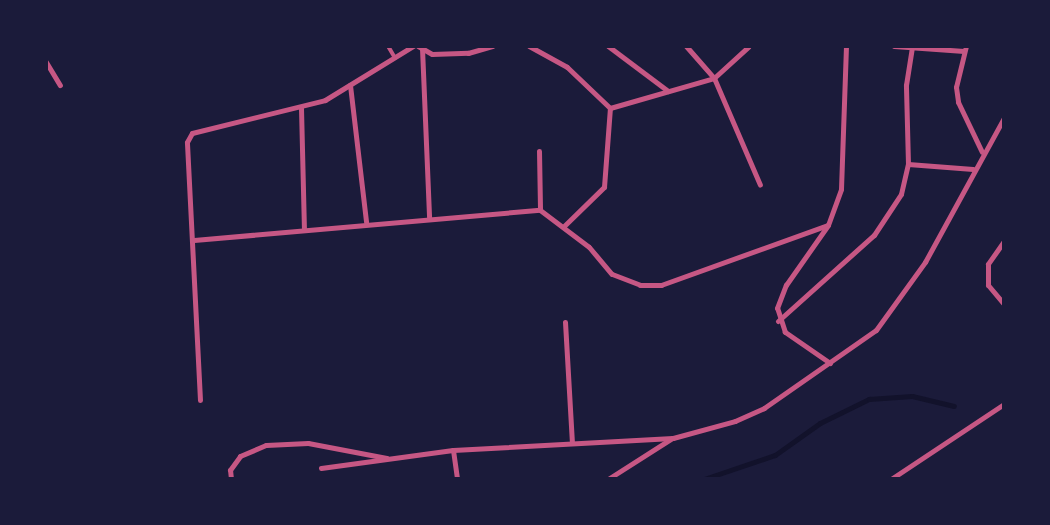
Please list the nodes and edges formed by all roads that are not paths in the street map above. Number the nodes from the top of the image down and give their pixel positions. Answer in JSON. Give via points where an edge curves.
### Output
{"nodes":[{"id":1,"x":388,"y":46,"type":"edge"},
{"id":2,"x":413,"y":46,"type":"edge"},
{"id":3,"x":492,"y":46,"type":"edge"},
{"id":4,"x":529,"y":46,"type":"edge"},
{"id":5,"x":608,"y":46,"type":"edge"},
{"id":6,"x":686,"y":46,"type":"edge"},
{"id":7,"x":749,"y":46,"type":"edge"},
{"id":8,"x":846,"y":46,"type":"edge"},
{"id":9,"x":894,"y":46,"type":"edge"},
{"id":10,"x":420,"y":47,"type":"edge"},
{"id":11,"x":912,"y":47,"type":"edge"},
{"id":12,"x":965,"y":49,"type":"edge"},
{"id":13,"x":395,"y":58,"type":"junction"},
{"id":14,"x":46,"y":62,"type":"edge"},
{"id":15,"x":714,"y":78,"type":"junction"},
{"id":16,"x":350,"y":84,"type":"junction"},
{"id":17,"x":60,"y":85,"type":"dead end"},
{"id":18,"x":668,"y":91,"type":"junction"},
{"id":19,"x":301,"y":108,"type":"junction"},
{"id":20,"x":610,"y":108,"type":"junction"},
{"id":21,"x":1004,"y":118,"type":"edge"},
{"id":22,"x":539,"y":151,"type":"dead end"},
{"id":23,"x":982,"y":152,"type":"junction"},
{"id":24,"x":908,"y":164,"type":"junction"},
{"id":25,"x":973,"y":169,"type":"junction"},
{"id":26,"x":760,"y":185,"type":"dead end"},
{"id":27,"x":540,"y":210,"type":"junction"},
{"id":28,"x":429,"y":218,"type":"junction"},
{"id":29,"x":366,"y":222,"type":"junction"},
{"id":30,"x":828,"y":225,"type":"junction"},
{"id":31,"x":564,"y":226,"type":"junction"},
{"id":32,"x":304,"y":228,"type":"junction"},
{"id":33,"x":194,"y":240,"type":"junction"},
{"id":34,"x":1004,"y":241,"type":"edge"},
{"id":35,"x":1004,"y":304,"type":"edge"},
{"id":36,"x":778,"y":321,"type":"junction"},
{"id":37,"x":565,"y":322,"type":"dead end"},
{"id":38,"x":830,"y":363,"type":"junction"},
{"id":39,"x":200,"y":400,"type":"dead end"},
{"id":40,"x":1004,"y":404,"type":"edge"},
{"id":41,"x":673,"y":438,"type":"junction"},
{"id":42,"x":572,"y":443,"type":"junction"},
{"id":43,"x":453,"y":450,"type":"junction"},
{"id":44,"x":390,"y":458,"type":"junction"},
{"id":45,"x":321,"y":468,"type":"dead end"},
{"id":46,"x":231,"y":479,"type":"edge"},
{"id":47,"x":457,"y":479,"type":"edge"},
{"id":48,"x":608,"y":479,"type":"edge"},
{"id":49,"x":891,"y":479,"type":"edge"}],
"edges":[{"from":1,"to":13,"type":"lane"},
{"from":2,"to":13,"type":"street"},
{"from":3,"to":10,"type":"street","via":[[468,53],[432,54]]},
{"from":4,"to":20,"type":"street","via":[[566,67]]},
{"from":5,"to":18,"type":"street"},
{"from":6,"to":15,"type":"street"},
{"from":7,"to":15,"type":"street"},
{"from":8,"to":30,"type":"street","via":[[841,188]]},
{"from":9,"to":11,"type":"street"},
{"from":10,"to":28,"type":"street"},
{"from":11,"to":12,"type":"street"},
{"from":11,"to":24,"type":"street","via":[[906,85]]},
{"from":12,"to":23,"type":"street","via":[[956,87],[958,102]]},
{"from":13,"to":16,"type":"street"},
{"from":14,"to":17,"type":"street"},
{"from":15,"to":18,"type":"street"},
{"from":15,"to":26,"type":"street"},
{"from":16,"to":19,"type":"street"},
{"from":16,"to":29,"type":"street"},
{"from":18,"to":20,"type":"street"},
{"from":19,"to":32,"type":"street"},
{"from":19,"to":33,"type":"street","via":[[192,133],[187,142]]},
{"from":20,"to":31,"type":"street","via":[[604,187]]},
{"from":21,"to":23,"type":"street"},
{"from":22,"to":27,"type":"street"},
{"from":23,"to":25,"type":"street"},
{"from":24,"to":25,"type":"street"},
{"from":24,"to":36,"type":"street","via":[[901,194],[874,235]]},
{"from":25,"to":38,"type":"street","via":[[909,288],[876,330]]},
{"from":27,"to":28,"type":"street"},
{"from":27,"to":31,"type":"street"},
{"from":28,"to":29,"type":"street"},
{"from":29,"to":32,"type":"street"},
{"from":30,"to":31,"type":"street","via":[[661,285],[623,279]]},
{"from":30,"to":36,"type":"street","via":[[786,285],[777,308]]},
{"from":32,"to":33,"type":"street"},
{"from":33,"to":39,"type":"street"},
{"from":34,"to":35,"type":"street","via":[[988,264],[988,285]]},
{"from":36,"to":38,"type":"street","via":[[785,332]]},
{"from":37,"to":42,"type":"street"},
{"from":38,"to":41,"type":"street","via":[[764,408],[735,421]]},
{"from":40,"to":49,"type":"street"},
{"from":41,"to":42,"type":"street"},
{"from":41,"to":48,"type":"street"},
{"from":42,"to":43,"type":"street"},
{"from":43,"to":44,"type":"street"},
{"from":43,"to":47,"type":"street"},
{"from":44,"to":45,"type":"street"},
{"from":44,"to":46,"type":"street","via":[[323,444],[266,445],[240,456],[230,470]]}]}
